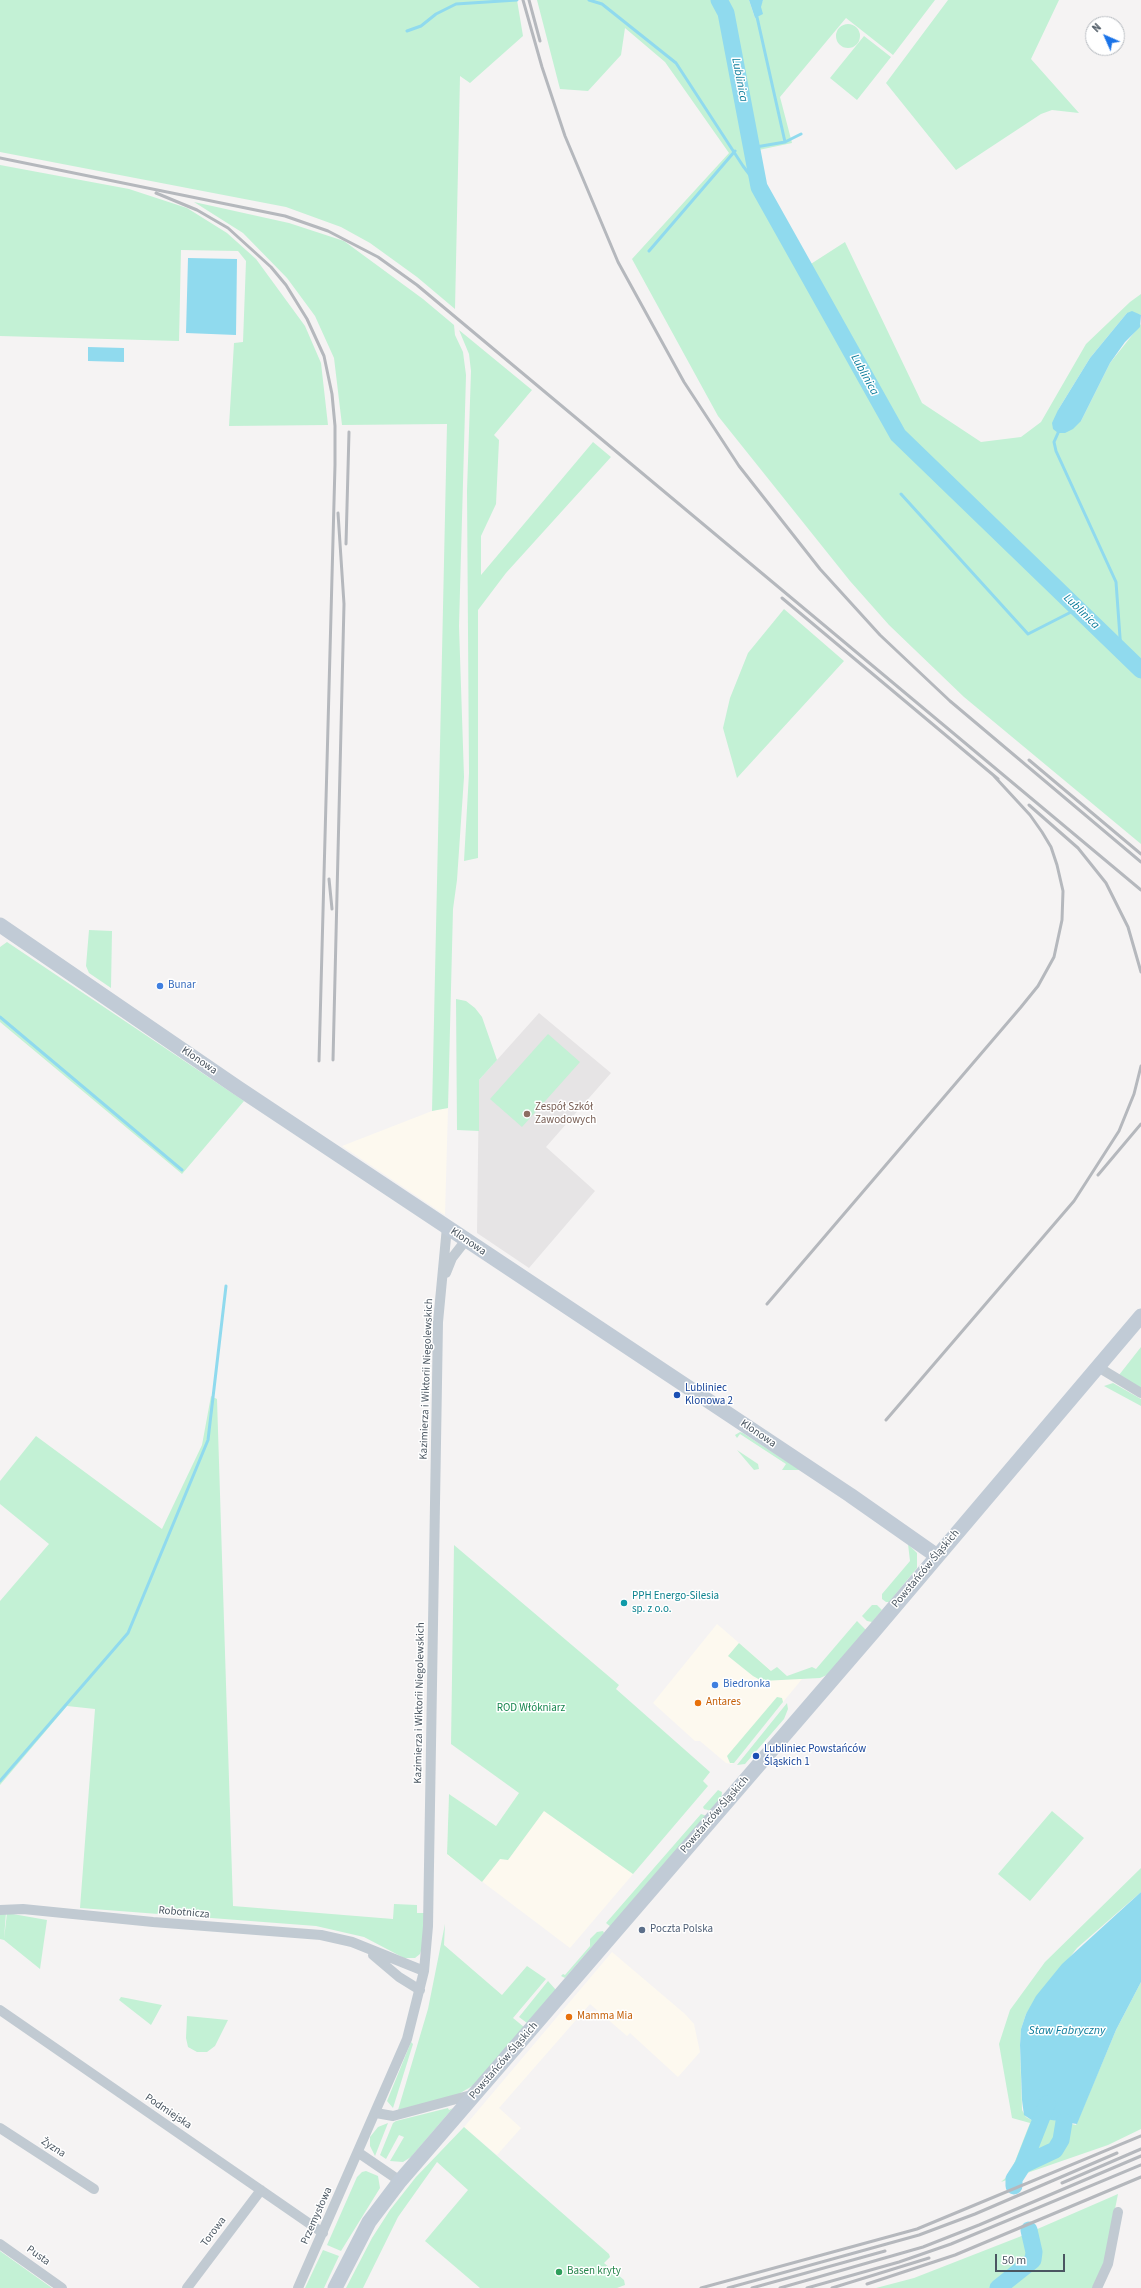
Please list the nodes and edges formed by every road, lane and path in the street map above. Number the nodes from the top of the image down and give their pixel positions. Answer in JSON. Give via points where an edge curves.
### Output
{"nodes":[{"id":1,"x":2,"y":931,"type":"edge"},
{"id":2,"x":447,"y":1227,"type":"junction"},
{"id":3,"x":466,"y":1240,"type":"junction"},
{"id":4,"x":442,"y":1284,"type":"junction"},
{"id":5,"x":1141,"y":1316,"type":"edge"},
{"id":6,"x":1098,"y":1367,"type":"junction"},
{"id":7,"x":1141,"y":1393,"type":"edge"},
{"id":8,"x":937,"y":1556,"type":"junction"},
{"id":9,"x":0,"y":1910,"type":"edge"},
{"id":10,"x":365,"y":1948,"type":"junction"},
{"id":11,"x":424,"y":1971,"type":"junction"},
{"id":12,"x":420,"y":1990,"type":"junction"},
{"id":13,"x":0,"y":2010,"type":"edge"},
{"id":14,"x":475,"y":2094,"type":"junction"},
{"id":15,"x":376,"y":2113,"type":"junction"},
{"id":16,"x":1,"y":2131,"type":"edge"},
{"id":17,"x":359,"y":2153,"type":"junction"},
{"id":18,"x":400,"y":2181,"type":"junction"},
{"id":19,"x":94,"y":2189,"type":"dead end"},
{"id":20,"x":261,"y":2190,"type":"junction"},
{"id":21,"x":1118,"y":2212,"type":"dead end"},
{"id":22,"x":323,"y":2234,"type":"junction"},
{"id":23,"x":0,"y":2244,"type":"edge"},
{"id":24,"x":62,"y":2288,"type":"edge"},
{"id":25,"x":187,"y":2288,"type":"edge"},
{"id":26,"x":298,"y":2288,"type":"edge"},
{"id":27,"x":335,"y":2288,"type":"edge"},
{"id":28,"x":1097,"y":2288,"type":"edge"}],
"edges":[{"from":1,"to":2,"type":"main road","name":"Klonowa"},
{"from":2,"to":3,"type":"main road","name":"Klonowa"},
{"from":2,"to":4,"type":"street","name":"Kazimierza i Wiktorii Niegolewskich"},
{"from":3,"to":4,"type":"street","via":[[452,1258]]},
{"from":3,"to":8,"type":"main road","name":"Klonowa","via":[[850,1495]]},
{"from":4,"to":11,"type":"street","name":"Kazimierza i Wiktorii Niegolewskich","via":[[438,1330],[428,1926]]},
{"from":5,"to":6,"type":"main road","name":"Powstańców Śląskich"},
{"from":6,"to":7,"type":"street"},
{"from":6,"to":8,"type":"main road","name":"Powstańców Śląskich"},
{"from":8,"to":14,"type":"main road","name":"Powstańców Śląskich"},
{"from":9,"to":10,"type":"street","name":"Robotnicza","via":[[23,1908],[197,1926],[286,1931],[345,1939]]},
{"from":10,"to":11,"type":"street","name":"Robotnicza"},
{"from":10,"to":12,"type":"street","name":"Robotnicza","via":[[399,1977]]},
{"from":11,"to":12,"type":"street","name":"Kazimierza i Wiktorii Niegolewskich"},
{"from":12,"to":15,"type":"street","name":"Kazimierza i Wiktorii Niegolewskich","via":[[407,2039]]},
{"from":13,"to":20,"type":"street","name":"Podmiejska"},
{"from":14,"to":15,"type":"street","via":[[393,2116]]},
{"from":14,"to":18,"type":"main road","name":"Powstańców Śląskich"},
{"from":15,"to":17,"type":"street","name":"Kazimierza i Wiktorii Niegolewskich"},
{"from":16,"to":19,"type":"street","name":"Żyzna"},
{"from":17,"to":18,"type":"street"},
{"from":17,"to":22,"type":"street","name":"Przemysłowa"},
{"from":18,"to":27,"type":"main road","name":"Powstańców Śląskich","via":[[355,2245]]},
{"from":20,"to":22,"type":"street","name":"Podmiejska"},
{"from":20,"to":25,"type":"street","name":"Torowa"},
{"from":21,"to":28,"type":"street","via":[[1108,2264]]},
{"from":22,"to":26,"type":"street","name":"Przemysłowa"},
{"from":23,"to":24,"type":"street","name":"Pusta"}]}
